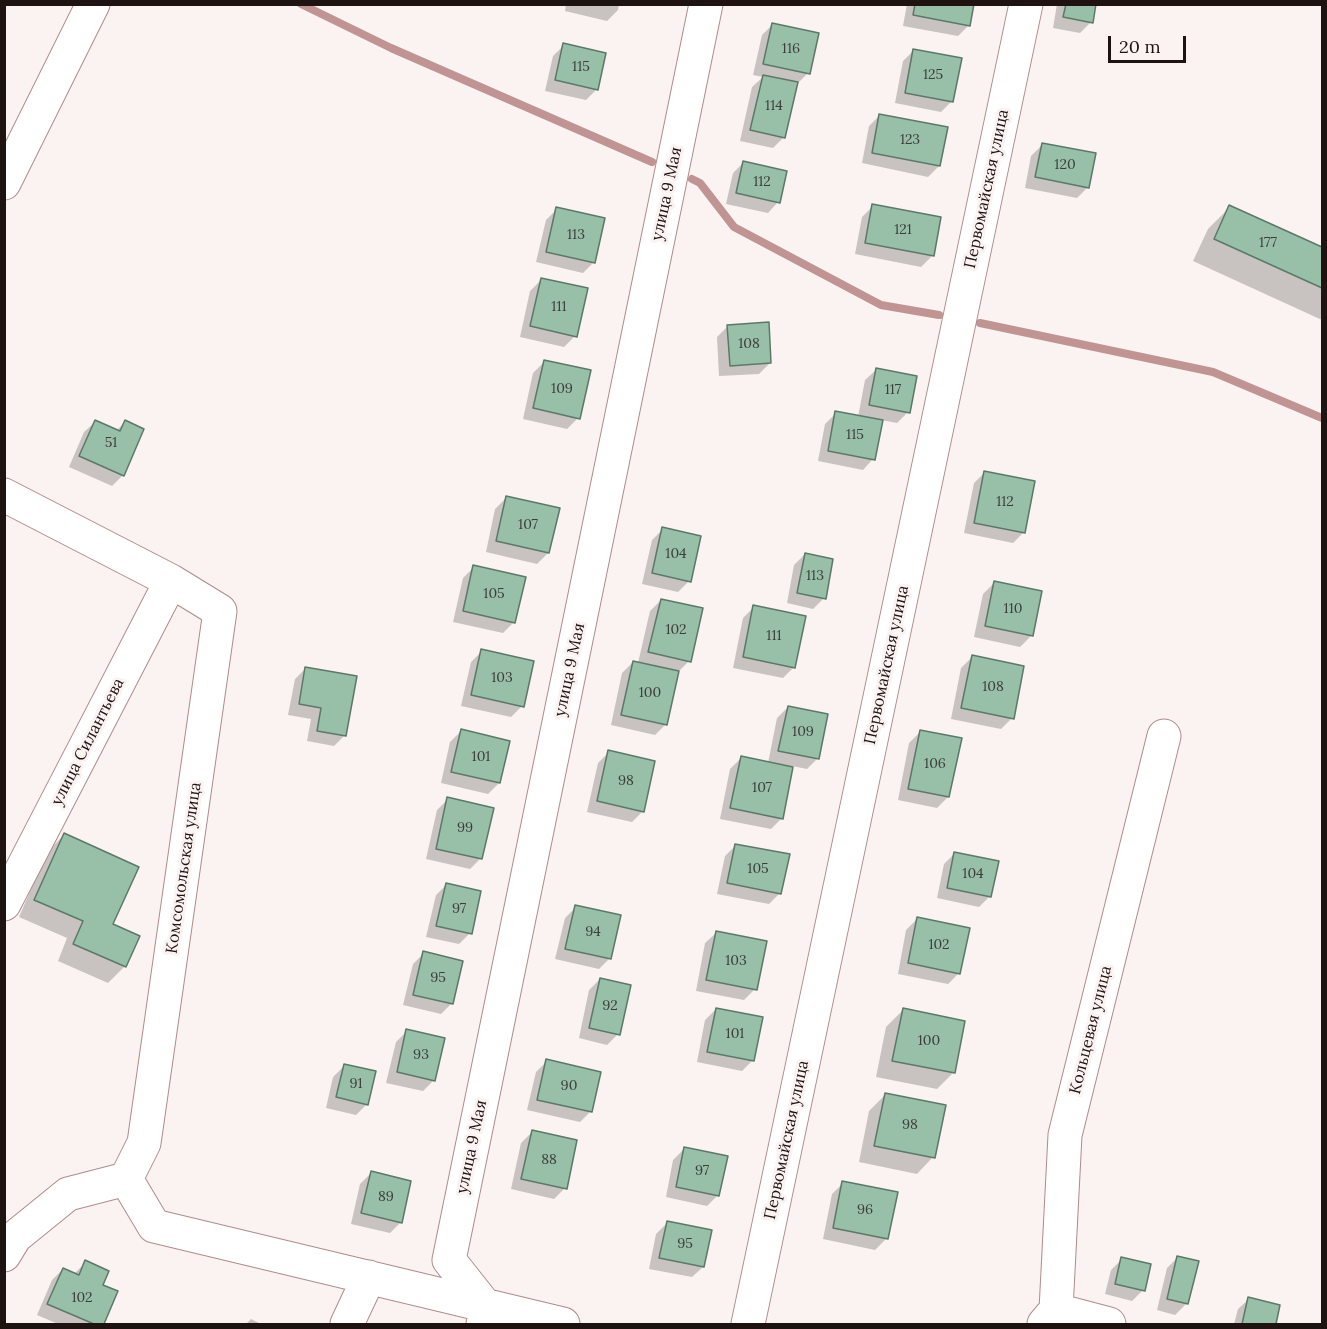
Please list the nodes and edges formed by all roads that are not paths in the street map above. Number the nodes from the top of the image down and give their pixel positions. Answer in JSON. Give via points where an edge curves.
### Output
{"nodes":[{"id":1,"x":93,"y":4,"type":"edge"},
{"id":2,"x":706,"y":4,"type":"edge"},
{"id":3,"x":1026,"y":4,"type":"edge"},
{"id":4,"x":4,"y":183,"type":"edge"},
{"id":5,"x":4,"y":495,"type":"edge"},
{"id":6,"x":171,"y":580,"type":"junction"},
{"id":7,"x":1164,"y":736,"type":"dead end"},
{"id":8,"x":4,"y":904,"type":"edge"},
{"id":9,"x":126,"y":1179,"type":"junction"},
{"id":10,"x":4,"y":1255,"type":"edge"},
{"id":11,"x":369,"y":1277,"type":"junction"},
{"id":12,"x":485,"y":1316,"type":"edge"},
{"id":13,"x":1050,"y":1317,"type":"edge"},
{"id":14,"x":347,"y":1324,"type":"edge"},
{"id":15,"x":563,"y":1324,"type":"edge"},
{"id":16,"x":748,"y":1324,"type":"edge"},
{"id":17,"x":1109,"y":1324,"type":"edge"}],
"edges":[{"from":1,"to":4,"type":"street"},
{"from":2,"to":12,"type":"street","name":"улица 9 Мая","via":[[449,1260]]},
{"from":3,"to":16,"type":"street","name":"Первомайская улица"},
{"from":5,"to":6,"type":"street"},
{"from":6,"to":8,"type":"street","name":"улица Силантьева"},
{"from":6,"to":9,"type":"street","name":"Комсомольская улица","via":[[220,610],[144,1143]]},
{"from":7,"to":13,"type":"street","name":"Кольцевая улица","via":[[1065,1136]]},
{"from":9,"to":10,"type":"street","via":[[68,1194],[15,1237]]},
{"from":9,"to":11,"type":"street","via":[[154,1226]]},
{"from":11,"to":12,"type":"street"},
{"from":11,"to":14,"type":"street"},
{"from":12,"to":15,"type":"street"},
{"from":13,"to":17,"type":"street"}]}
